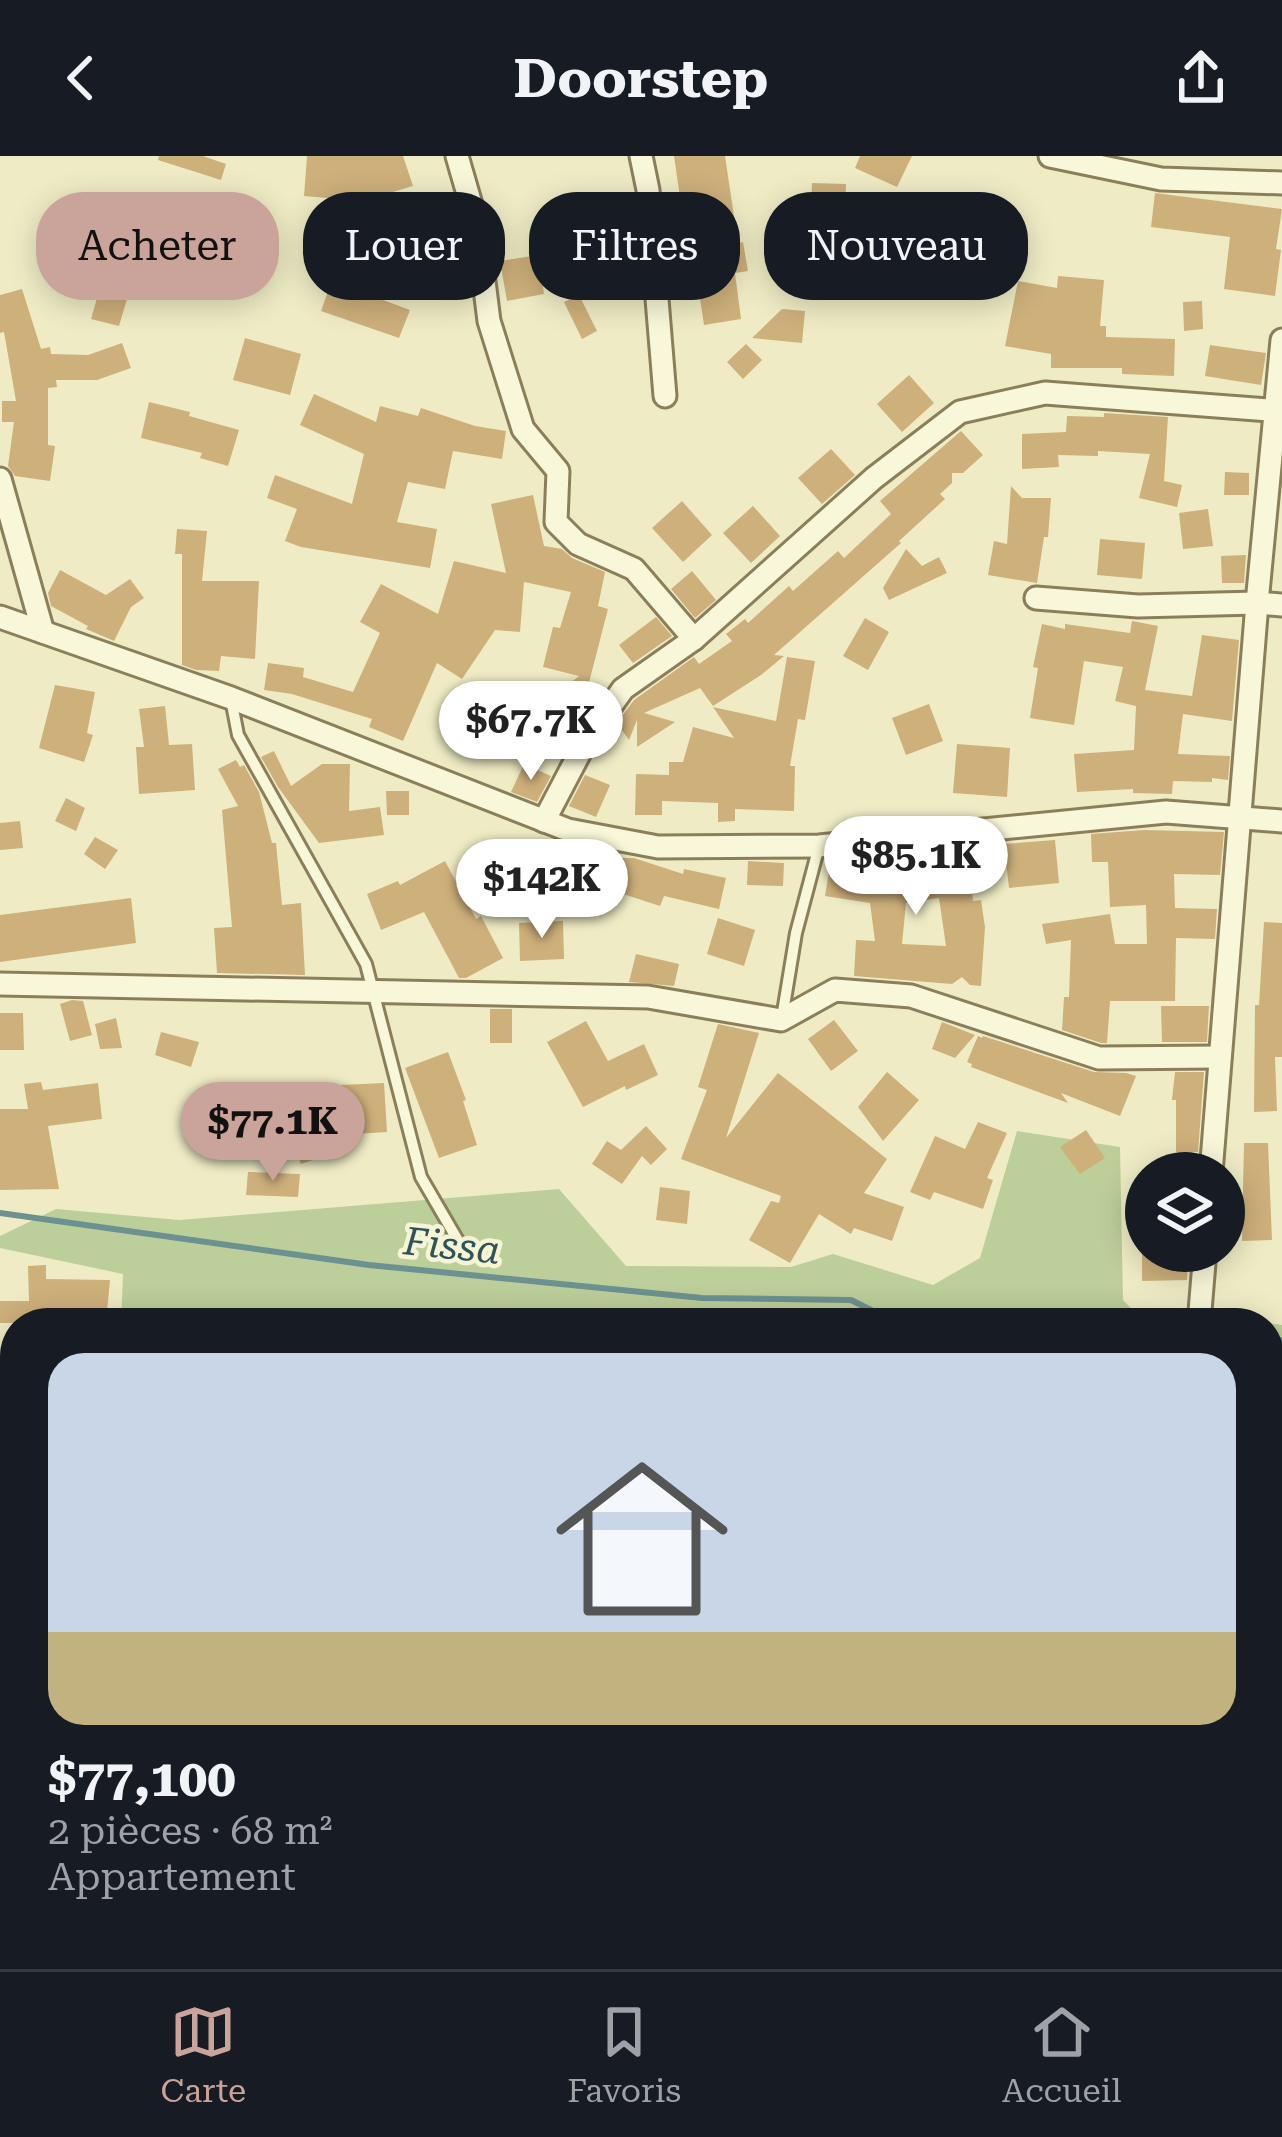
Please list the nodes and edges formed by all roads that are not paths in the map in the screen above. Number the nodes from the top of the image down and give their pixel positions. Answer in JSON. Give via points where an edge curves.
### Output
{"nodes":[{"id":1,"x":457,"y":156,"type":"edge"},
{"id":2,"x":1050,"y":156,"type":"edge"},
{"id":3,"x":641,"y":160,"type":"edge"},
{"id":4,"x":1282,"y":183,"type":"edge"},
{"id":5,"x":1282,"y":340,"type":"edge"},
{"id":6,"x":665,"y":396,"type":"dead end"},
{"id":7,"x":1278,"y":411,"type":"edge"},
{"id":8,"x":0,"y":478,"type":"edge"},
{"id":9,"x":1036,"y":598,"type":"dead end"},
{"id":10,"x":1257,"y":603,"type":"junction"},
{"id":11,"x":1282,"y":605,"type":"edge"},
{"id":12,"x":0,"y":617,"type":"edge"},
{"id":13,"x":44,"y":632,"type":"junction"},
{"id":14,"x":694,"y":639,"type":"junction"},
{"id":15,"x":231,"y":698,"type":"junction"},
{"id":16,"x":1241,"y":818,"type":"junction"},
{"id":17,"x":544,"y":821,"type":"junction"},
{"id":18,"x":1282,"y":821,"type":"edge"},
{"id":19,"x":819,"y":846,"type":"junction"},
{"id":20,"x":0,"y":984,"type":"edge"},
{"id":21,"x":372,"y":992,"type":"junction"},
{"id":22,"x":781,"y":1020,"type":"junction"},
{"id":23,"x":1220,"y":1057,"type":"junction"},
{"id":24,"x":1213,"y":1152,"type":"edge"},
{"id":25,"x":460,"y":1244,"type":"dead end"},
{"id":26,"x":1203,"y":1272,"type":"edge"},
{"id":27,"x":1200,"y":1308,"type":"edge"}],
"edges":[{"from":1,"to":14,"type":"street","via":[[477,225],[489,321],[523,429],[558,471],[556,522],[578,544],[634,568]]},
{"from":2,"to":4,"type":"street","via":[[1161,179]]},
{"from":3,"to":6,"type":"street"},
{"from":5,"to":7,"type":"street"},
{"from":7,"to":10,"type":"street"},
{"from":7,"to":14,"type":"street","via":[[1045,394],[960,412]]},
{"from":8,"to":13,"type":"street"},
{"from":9,"to":10,"type":"street"},
{"from":10,"to":11,"type":"street"},
{"from":10,"to":16,"type":"street"},
{"from":12,"to":13,"type":"street"},
{"from":13,"to":15,"type":"street"},
{"from":14,"to":17,"type":"street","via":[[622,689]]},
{"from":15,"to":17,"type":"street"},
{"from":15,"to":21,"type":"lane","via":[[238,735],[366,964]]},
{"from":16,"to":18,"type":"street"},
{"from":16,"to":19,"type":"street","via":[[1166,812]]},
{"from":16,"to":23,"type":"street"},
{"from":17,"to":19,"type":"street","via":[[658,847]]},
{"from":19,"to":22,"type":"lane"},
{"from":20,"to":21,"type":"street"},
{"from":21,"to":22,"type":"street","via":[[648,997]]},
{"from":21,"to":25,"type":"lane","via":[[422,1177]]},
{"from":22,"to":23,"type":"street","via":[[835,991],[911,995],[1099,1058]]},
{"from":23,"to":24,"type":"street"},
{"from":26,"to":27,"type":"street"}]}
